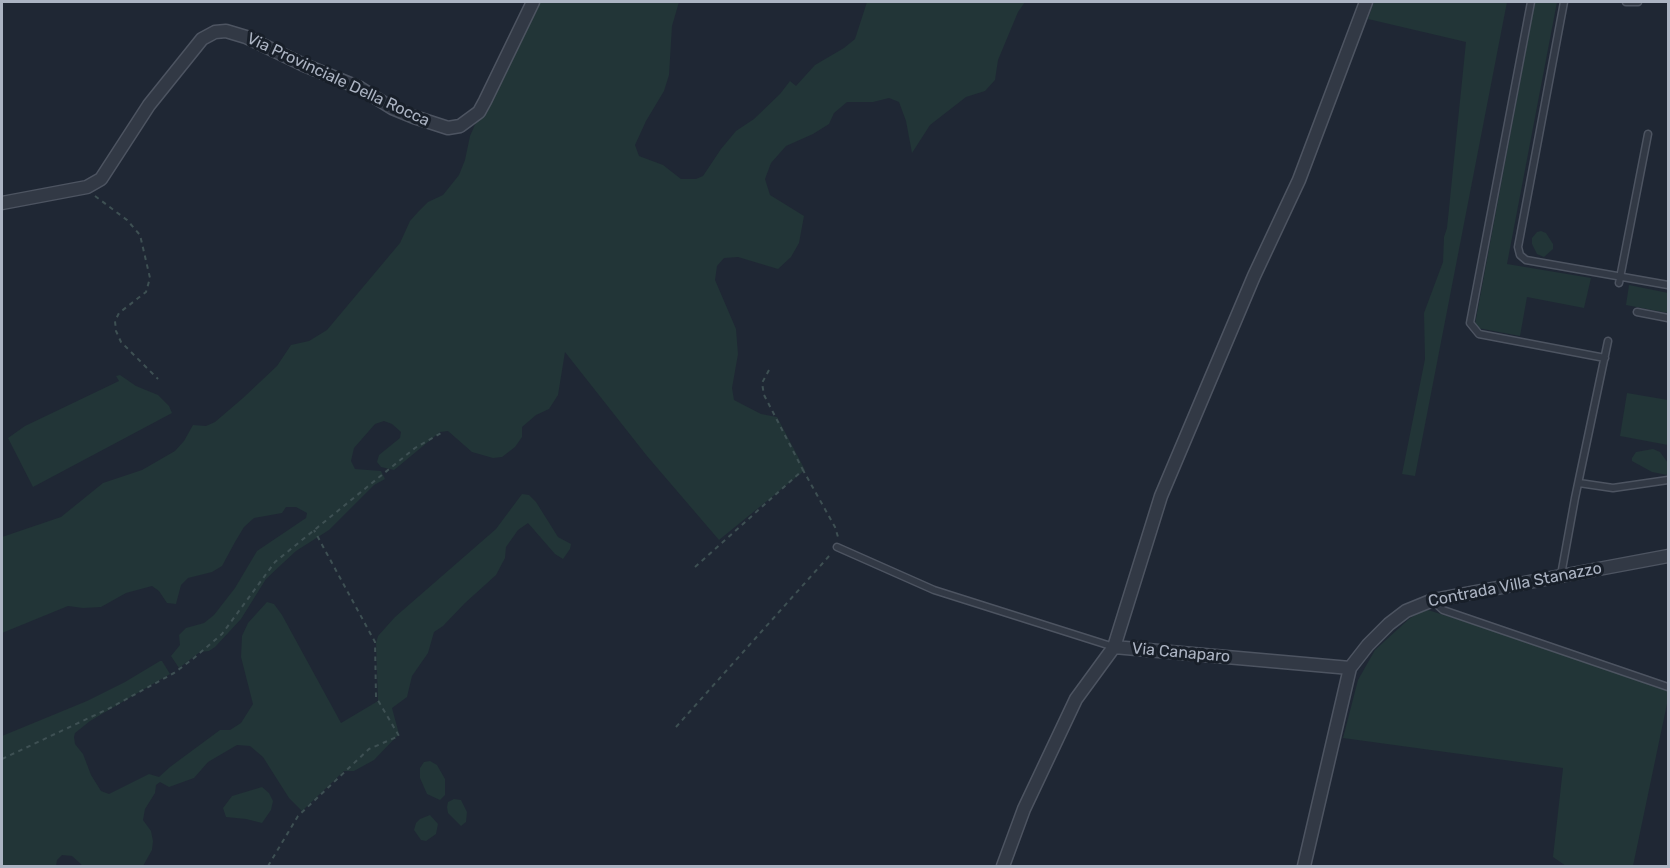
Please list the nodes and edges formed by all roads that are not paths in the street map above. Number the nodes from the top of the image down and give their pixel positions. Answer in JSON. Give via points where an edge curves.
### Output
{"nodes":[{"id":1,"x":533,"y":2,"type":"edge"},
{"id":2,"x":1366,"y":2,"type":"edge"},
{"id":3,"x":1531,"y":2,"type":"edge"},
{"id":4,"x":1564,"y":2,"type":"edge"},
{"id":5,"x":1626,"y":2,"type":"edge"},
{"id":6,"x":1638,"y":2,"type":"edge"},
{"id":7,"x":1648,"y":134,"type":"dead end"},
{"id":8,"x":2,"y":203,"type":"edge"},
{"id":9,"x":1620,"y":275,"type":"junction"},
{"id":10,"x":1619,"y":283,"type":"dead end"},
{"id":11,"x":1668,"y":285,"type":"edge"},
{"id":12,"x":1637,"y":312,"type":"dead end"},
{"id":13,"x":1668,"y":318,"type":"edge"},
{"id":14,"x":1608,"y":341,"type":"dead end"},
{"id":15,"x":1605,"y":358,"type":"junction"},
{"id":16,"x":1668,"y":480,"type":"edge"},
{"id":17,"x":1579,"y":483,"type":"junction"},
{"id":18,"x":837,"y":547,"type":"road end"},
{"id":19,"x":1668,"y":555,"type":"edge"},
{"id":20,"x":1562,"y":575,"type":"junction"},
{"id":21,"x":1433,"y":600,"type":"junction"},
{"id":22,"x":1114,"y":647,"type":"junction"},
{"id":23,"x":1350,"y":668,"type":"junction"},
{"id":24,"x":1668,"y":687,"type":"edge"},
{"id":25,"x":1004,"y":867,"type":"edge"},
{"id":26,"x":1304,"y":867,"type":"edge"}],
"edges":[{"from":1,"to":8,"type":"street","name":"Via Provinciale Della Rocca","via":[[479,112],[460,126],[448,128],[398,111],[360,88],[246,37],[215,32],[202,39],[149,105],[101,178],[87,187]]},
{"from":2,"to":22,"type":"street","via":[[1299,180],[1161,496]]},
{"from":3,"to":15,"type":"lane","via":[[1470,323],[1479,334]]},
{"from":4,"to":9,"type":"lane","via":[[1518,248],[1526,260]]},
{"from":5,"to":6,"type":"lane"},
{"from":7,"to":9,"type":"lane"},
{"from":9,"to":10,"type":"lane"},
{"from":9,"to":11,"type":"lane"},
{"from":12,"to":13,"type":"lane"},
{"from":14,"to":15,"type":"lane"},
{"from":15,"to":17,"type":"lane"},
{"from":16,"to":17,"type":"lane","via":[[1613,488]]},
{"from":17,"to":20,"type":"lane"},
{"from":18,"to":22,"type":"lane","via":[[934,590]]},
{"from":19,"to":20,"type":"street","name":"Contrada Villa Stanazzo"},
{"from":20,"to":21,"type":"street","name":"Contrada Villa Stanazzo"},
{"from":21,"to":23,"type":"street","name":"Contrada Villa Stanazzo","via":[[1406,611],[1389,624]]},
{"from":21,"to":24,"type":"lane","via":[[1443,610]]},
{"from":22,"to":23,"type":"street","name":"Via Canaparo"},
{"from":22,"to":25,"type":"street","name":"Via Canaparo","via":[[1076,699],[1024,808]]},
{"from":23,"to":26,"type":"street"}]}
